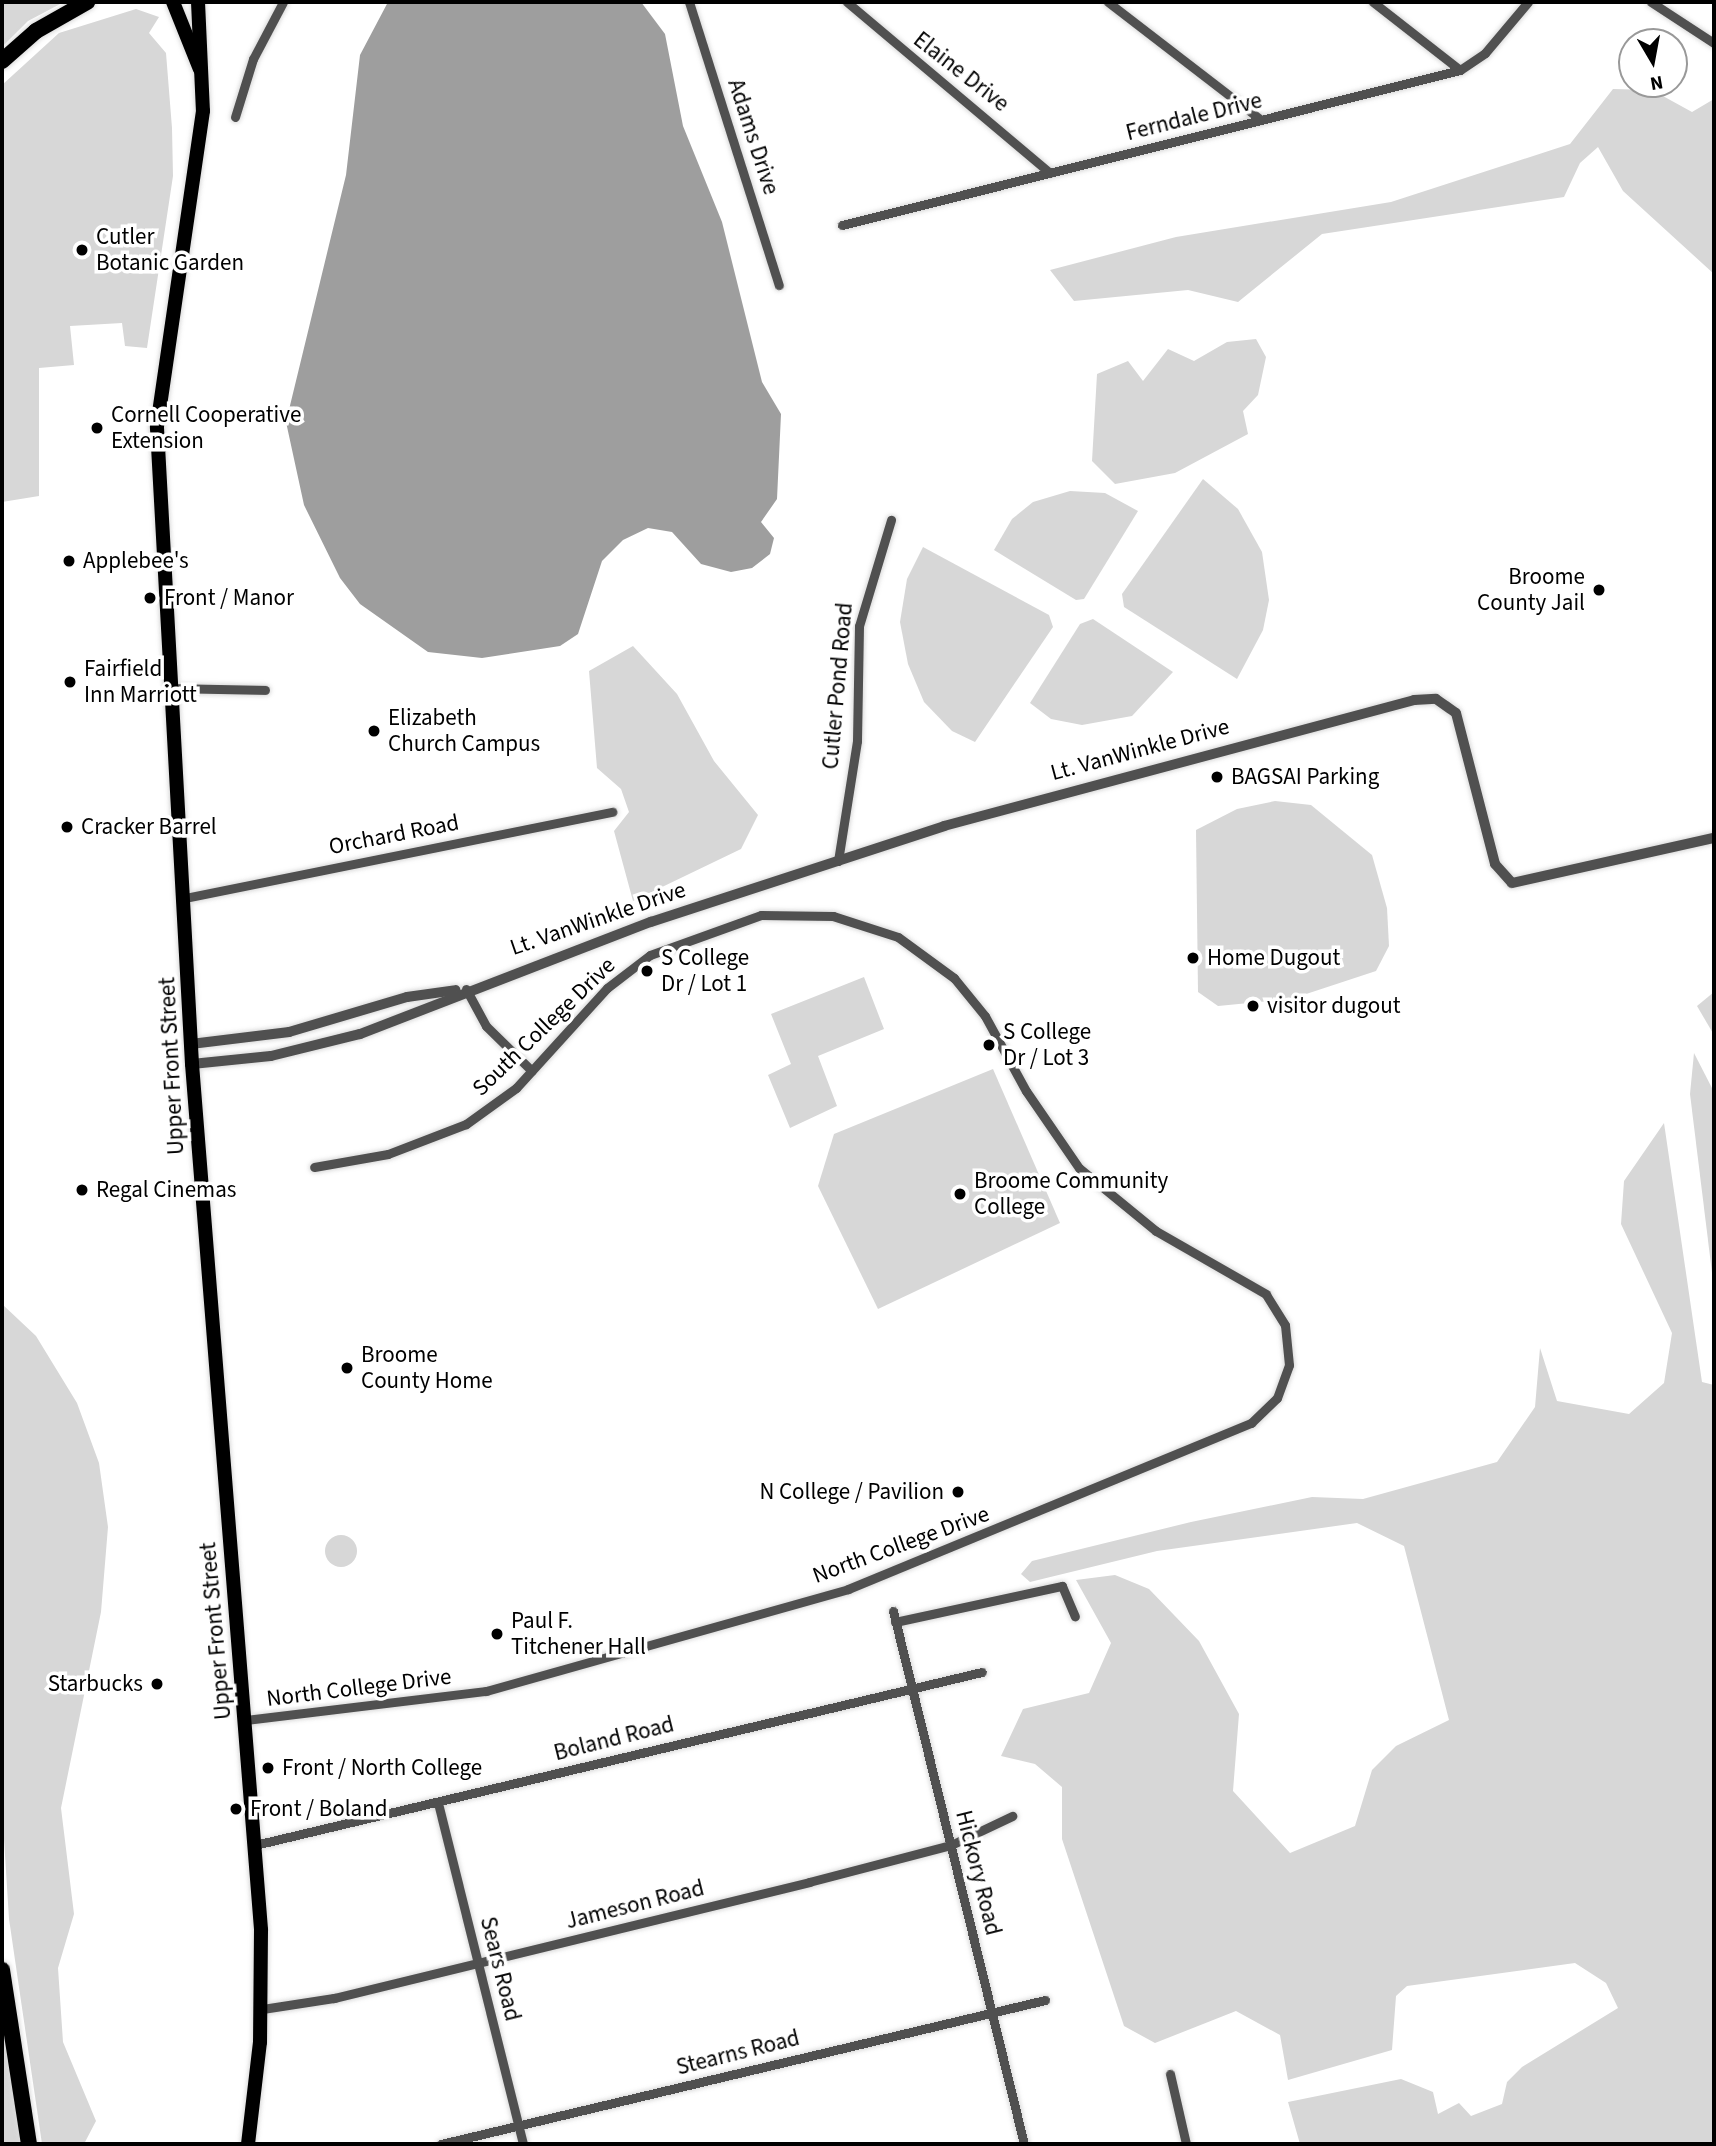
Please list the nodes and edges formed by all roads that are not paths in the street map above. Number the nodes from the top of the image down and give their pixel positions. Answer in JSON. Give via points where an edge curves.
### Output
{"nodes":[{"id":1,"x":87,"y":2,"type":"edge"},
{"id":2,"x":173,"y":2,"type":"edge"},
{"id":3,"x":198,"y":2,"type":"edge"},
{"id":4,"x":283,"y":2,"type":"edge"},
{"id":5,"x":690,"y":2,"type":"edge"},
{"id":6,"x":848,"y":2,"type":"edge"},
{"id":7,"x":1108,"y":2,"type":"edge"},
{"id":8,"x":1373,"y":2,"type":"edge"},
{"id":9,"x":1528,"y":2,"type":"edge"},
{"id":10,"x":1651,"y":2,"type":"edge"},
{"id":11,"x":1714,"y":43,"type":"edge"},
{"id":12,"x":2,"y":61,"type":"edge"},
{"id":13,"x":201,"y":70,"type":"junction"},
{"id":14,"x":1460,"y":70,"type":"junction"},
{"id":15,"x":235,"y":117,"type":"dead end"},
{"id":16,"x":1261,"y":120,"type":"junction"},
{"id":17,"x":1049,"y":173,"type":"junction"},
{"id":18,"x":842,"y":225,"type":"dead end"},
{"id":19,"x":779,"y":285,"type":"dead end"},
{"id":20,"x":891,"y":520,"type":"dead end"},
{"id":21,"x":172,"y":688,"type":"junction"},
{"id":22,"x":265,"y":690,"type":"dead end"},
{"id":23,"x":612,"y":812,"type":"dead end"},
{"id":24,"x":1714,"y":838,"type":"edge"},
{"id":25,"x":838,"y":861,"type":"junction"},
{"id":26,"x":185,"y":898,"type":"junction"},
{"id":27,"x":466,"y":988,"type":"junction"},
{"id":28,"x":191,"y":1044,"type":"junction"},
{"id":29,"x":192,"y":1064,"type":"junction"},
{"id":30,"x":532,"y":1071,"type":"junction"},
{"id":31,"x":314,"y":1167,"type":"dead end"},
{"id":32,"x":1125,"y":1210,"type":"joint"},
{"id":33,"x":1075,"y":1616,"type":"dead end"},
{"id":34,"x":982,"y":1672,"type":"dead end"},
{"id":35,"x":912,"y":1686,"type":"junction"},
{"id":36,"x":246,"y":1720,"type":"junction"},
{"id":37,"x":438,"y":1803,"type":"junction"},
{"id":38,"x":1012,"y":1816,"type":"dead end"},
{"id":39,"x":255,"y":1845,"type":"junction"},
{"id":40,"x":951,"y":1845,"type":"junction"},
{"id":41,"x":479,"y":1963,"type":"junction"},
{"id":42,"x":2,"y":1970,"type":"edge"},
{"id":43,"x":1045,"y":2000,"type":"dead end"},
{"id":44,"x":262,"y":2009,"type":"junction"},
{"id":45,"x":992,"y":2012,"type":"junction"},
{"id":46,"x":1170,"y":2074,"type":"dead end"},
{"id":47,"x":519,"y":2126,"type":"junction"},
{"id":48,"x":29,"y":2144,"type":"edge"},
{"id":49,"x":248,"y":2144,"type":"edge"},
{"id":50,"x":441,"y":2144,"type":"edge"},
{"id":51,"x":523,"y":2144,"type":"edge"},
{"id":52,"x":1024,"y":2144,"type":"edge"},
{"id":53,"x":1186,"y":2144,"type":"edge"}],
"edges":[{"from":1,"to":12,"type":"highway","via":[[36,31]]},
{"from":2,"to":13,"type":"main road","name":"Upper Front Street"},
{"from":3,"to":13,"type":"main road","name":"Upper Front Street"},
{"from":4,"to":15,"type":"street","via":[[248,71]]},
{"from":5,"to":19,"type":"street","name":"Adams Drive"},
{"from":6,"to":17,"type":"street","name":"Elaine Drive"},
{"from":7,"to":16,"type":"street"},
{"from":8,"to":14,"type":"street"},
{"from":9,"to":14,"type":"street","name":"Ferndale Drive","via":[[1485,53]]},
{"from":10,"to":11,"type":"street"},
{"from":13,"to":21,"type":"main road","name":"Upper Front Street","via":[[203,111],[157,428]]},
{"from":14,"to":16,"type":"street","name":"Ferndale Drive"},
{"from":16,"to":17,"type":"street","name":"Ferndale Drive"},
{"from":17,"to":18,"type":"street","name":"Ferndale Drive"},
{"from":20,"to":25,"type":"street","name":"Cutler Pond Road","via":[[859,626],[857,741]]},
{"from":21,"to":22,"type":"street"},
{"from":21,"to":26,"type":"main road","name":"Upper Front Street"},
{"from":23,"to":26,"type":"street","name":"Orchard Road"},
{"from":24,"to":25,"type":"street","name":"Lt. VanWinkle Drive","via":[[1512,883],[1495,864],[1456,713],[1436,699],[1070,790]]},
{"from":25,"to":27,"type":"street","name":"Lt. VanWinkle Drive"},
{"from":26,"to":28,"type":"main road","name":"Upper Front Street"},
{"from":27,"to":28,"type":"street","name":"Lt. VanWinkle Drive","via":[[407,997],[289,1032]]},
{"from":27,"to":29,"type":"street","name":"Lt. VanWinkle Drive","via":[[412,1016],[311,1048]]},
{"from":27,"to":30,"type":"street","via":[[486,1026]]},
{"from":28,"to":29,"type":"main road","name":"Upper Front Street"},
{"from":29,"to":36,"type":"main road","name":"Upper Front Street"},
{"from":30,"to":31,"type":"street","name":"South College Drive","via":[[498,1103],[422,1144]]},
{"from":30,"to":32,"type":"street","name":"South College Drive","via":[[607,989],[650,955],[761,915],[811,912],[859,922],[898,937],[954,978],[985,1016],[1048,1127],[1079,1168]]},
{"from":32,"to":36,"type":"street","name":"North College Drive","via":[[1252,1283],[1278,1308],[1289,1345],[1285,1383],[1251,1423],[848,1589],[486,1690]]},
{"from":33,"to":35,"type":"street","name":"Hickory Road","via":[[1062,1586],[894,1616]]},
{"from":34,"to":35,"type":"street","name":"Boland Road"},
{"from":35,"to":37,"type":"street","name":"Boland Road"},
{"from":35,"to":40,"type":"street","name":"Hickory Road"},
{"from":36,"to":39,"type":"main road","name":"Upper Front Street"},
{"from":37,"to":39,"type":"street","name":"Boland Road"},
{"from":37,"to":41,"type":"street","name":"Sears Road"},
{"from":38,"to":40,"type":"street","name":"Jameson Road"},
{"from":39,"to":44,"type":"main road","name":"Upper Front Street"},
{"from":40,"to":41,"type":"street","name":"Jameson Road"},
{"from":40,"to":45,"type":"street","name":"Hickory Road"},
{"from":41,"to":44,"type":"street","name":"Jameson Road"},
{"from":41,"to":47,"type":"street","name":"Sears Road"},
{"from":42,"to":48,"type":"highway"},
{"from":43,"to":45,"type":"street","name":"Stearns Road"},
{"from":44,"to":49,"type":"main road","name":"Upper Front Street"},
{"from":45,"to":47,"type":"street","name":"Stearns Road"},
{"from":45,"to":52,"type":"street","name":"Hickory Road"},
{"from":46,"to":53,"type":"street"},
{"from":47,"to":50,"type":"street","name":"Stearns Road"},
{"from":47,"to":51,"type":"street","name":"Sears Road"}]}
